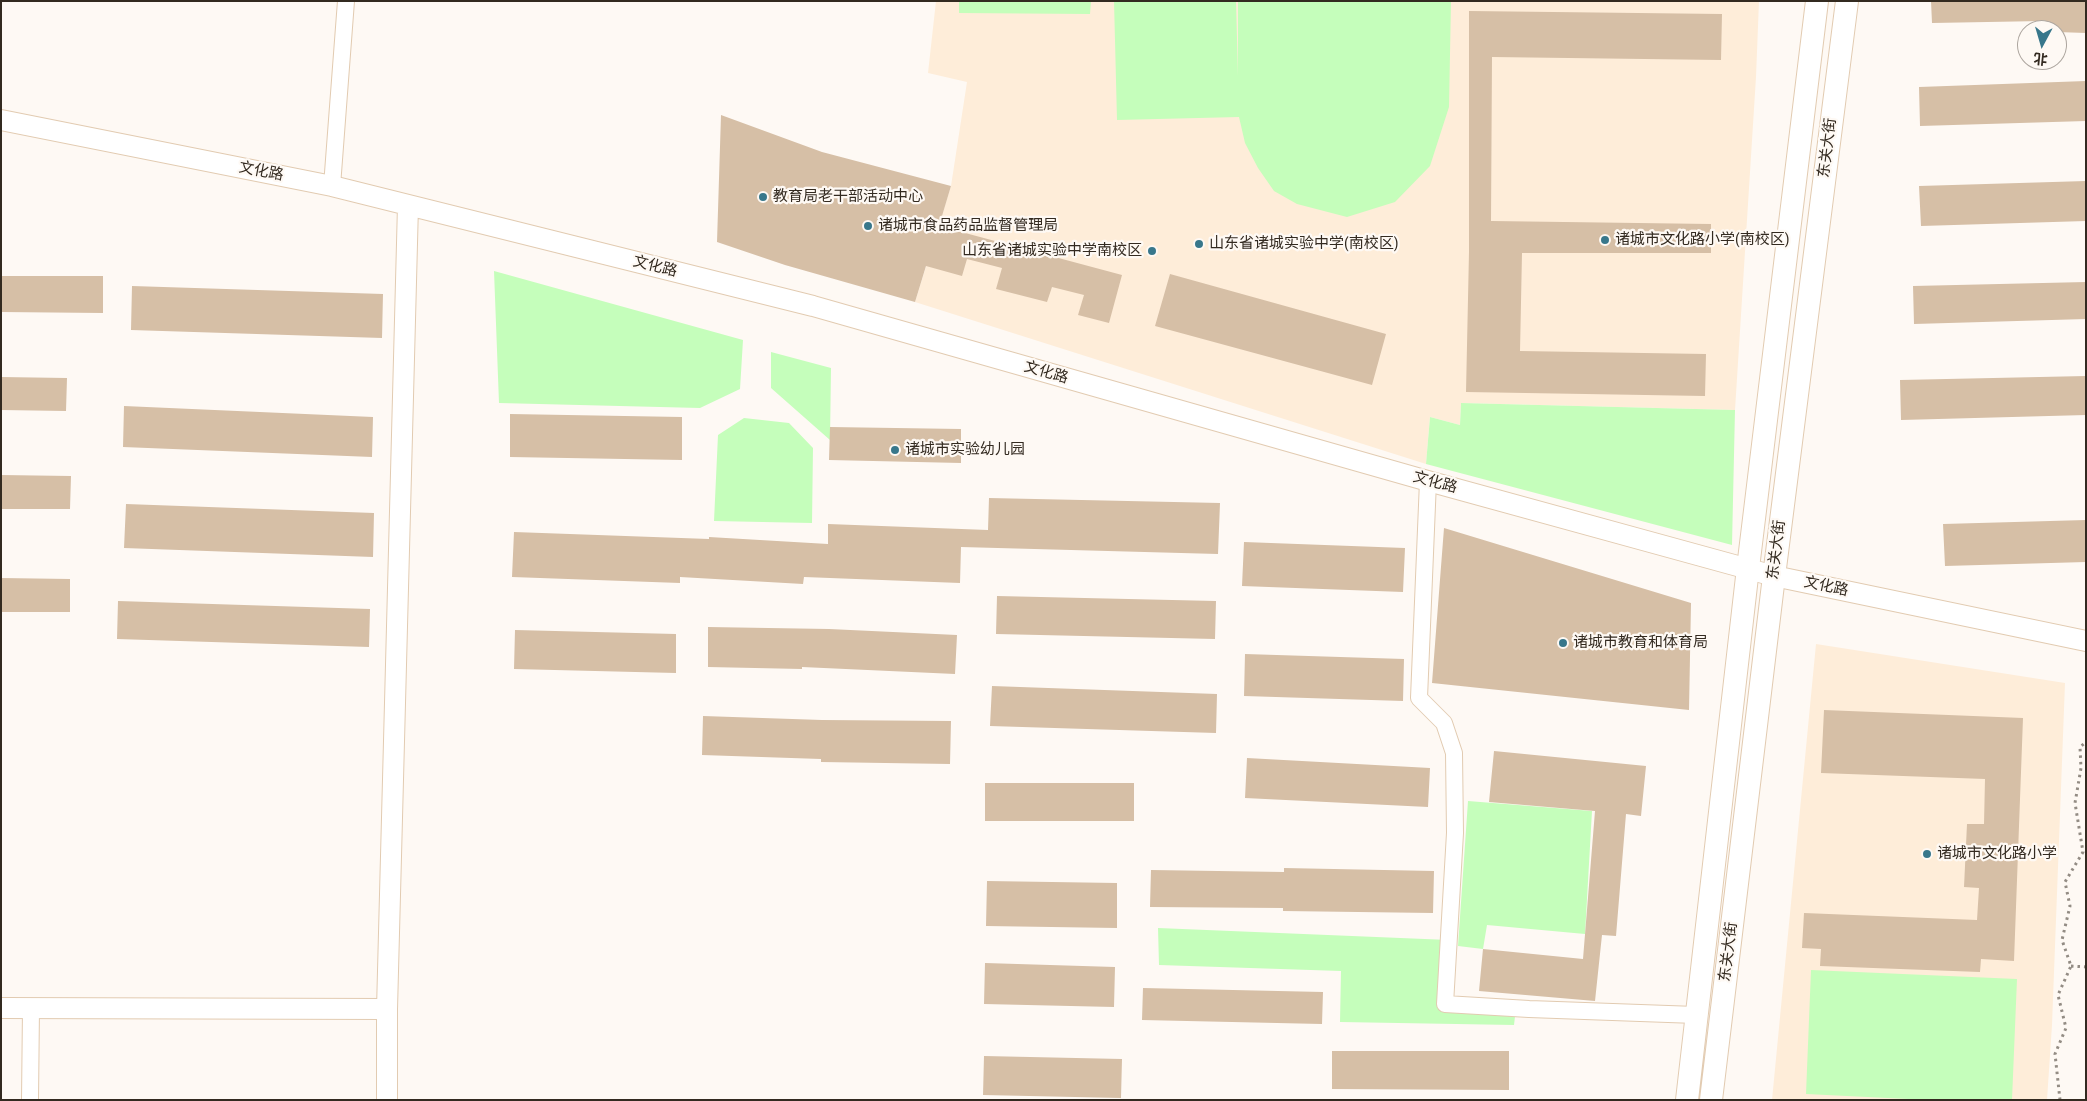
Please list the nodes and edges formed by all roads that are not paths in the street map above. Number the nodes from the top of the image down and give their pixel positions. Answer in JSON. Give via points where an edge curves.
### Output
{"nodes":[{"id":1,"x":346,"y":1,"type":"edge"},
{"id":2,"x":1816,"y":1,"type":"edge"},
{"id":3,"x":1847,"y":1,"type":"edge"},
{"id":4,"x":1,"y":120,"type":"edge"},
{"id":5,"x":332,"y":186,"type":"junction"},
{"id":6,"x":408,"y":205,"type":"junction"},
{"id":7,"x":1428,"y":481,"type":"junction"},
{"id":8,"x":1748,"y":568,"type":"junction"},
{"id":9,"x":1774,"y":576,"type":"junction"},
{"id":10,"x":2086,"y":641,"type":"edge"},
{"id":11,"x":1,"y":1008,"type":"edge"},
{"id":12,"x":32,"y":1008,"type":"junction"},
{"id":13,"x":387,"y":1009,"type":"junction"},
{"id":14,"x":1696,"y":1015,"type":"junction"},
{"id":15,"x":30,"y":1100,"type":"edge"},
{"id":16,"x":387,"y":1100,"type":"edge"},
{"id":17,"x":1687,"y":1100,"type":"edge"},
{"id":18,"x":1711,"y":1100,"type":"edge"}],
"edges":[{"from":1,"to":5,"type":"street"},
{"from":2,"to":8,"type":"main road","name":"东关大街"},
{"from":3,"to":9,"type":"main road","name":"东关大街"},
{"from":4,"to":5,"type":"street","name":"文化路"},
{"from":5,"to":6,"type":"street","name":"文化路"},
{"from":6,"to":7,"type":"street","name":"文化路","via":[[813,306]]},
{"from":6,"to":13,"type":"street"},
{"from":7,"to":8,"type":"street","name":"文化路"},
{"from":7,"to":14,"type":"street","via":[[1419,698],[1444,723],[1454,753],[1455,833],[1445,1004]]},
{"from":8,"to":9,"type":"street","name":"文化路"},
{"from":8,"to":14,"type":"main road","name":"东关大街"},
{"from":9,"to":10,"type":"street","name":"文化路"},
{"from":9,"to":18,"type":"main road","name":"东关大街"},
{"from":11,"to":12,"type":"street"},
{"from":12,"to":13,"type":"street"},
{"from":12,"to":15,"type":"street"},
{"from":13,"to":16,"type":"street"},
{"from":14,"to":17,"type":"main road","name":"东关大街"}]}
